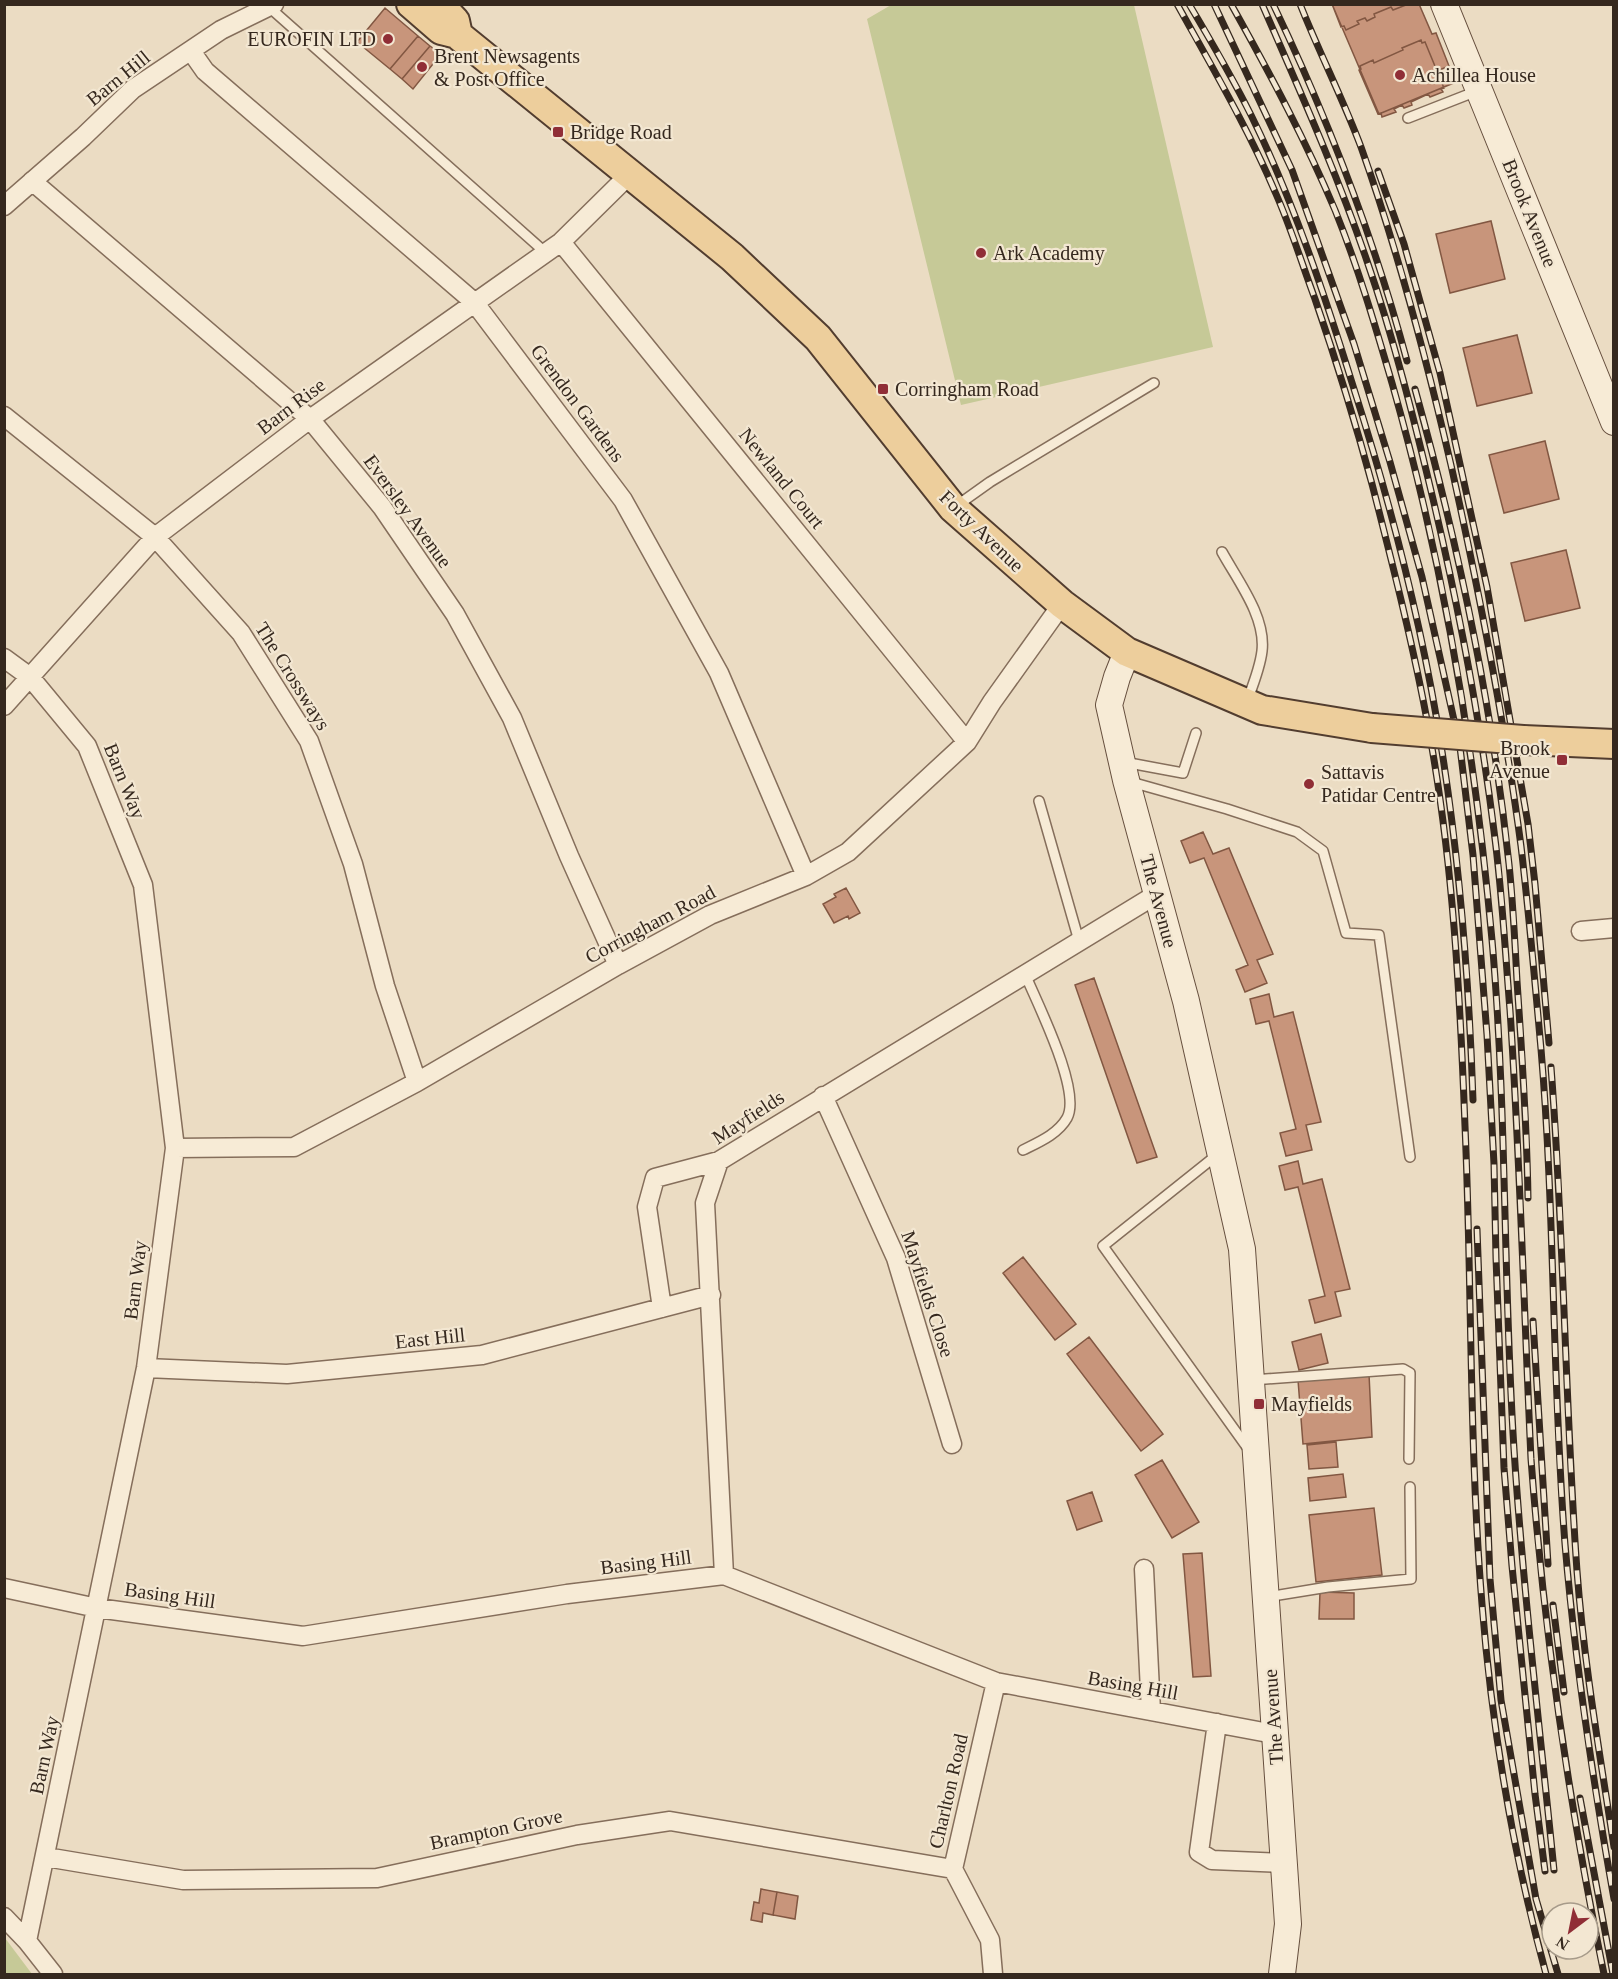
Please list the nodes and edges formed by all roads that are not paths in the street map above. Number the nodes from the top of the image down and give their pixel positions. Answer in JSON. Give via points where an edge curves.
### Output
{"nodes":[{"id":1,"x":411,"y":4,"type":"edge"},
{"id":2,"x":1444,"y":4,"type":"edge"},
{"id":3,"x":271,"y":6,"type":"edge"},
{"id":4,"x":447,"y":14,"type":"edge"},
{"id":5,"x":191,"y":51,"type":"junction"},
{"id":6,"x":1479,"y":90,"type":"junction"},
{"id":7,"x":1408,"y":118,"type":"dead end"},
{"id":8,"x":631,"y":173,"type":"junction"},
{"id":9,"x":32,"y":181,"type":"junction"},
{"id":10,"x":4,"y":206,"type":"edge"},
{"id":11,"x":561,"y":242,"type":"junction"},
{"id":12,"x":546,"y":253,"type":"junction"},
{"id":13,"x":474,"y":303,"type":"junction"},
{"id":14,"x":1154,"y":383,"type":"dead end"},
{"id":15,"x":4,"y":416,"type":"edge"},
{"id":16,"x":310,"y":419,"type":"junction"},
{"id":17,"x":1614,"y":422,"type":"edge"},
{"id":18,"x":953,"y":508,"type":"junction"},
{"id":19,"x":155,"y":537,"type":"junction"},
{"id":20,"x":1222,"y":552,"type":"dead end"},
{"id":21,"x":1062,"y":604,"type":"junction"},
{"id":22,"x":1127,"y":652,"type":"junction"},
{"id":23,"x":4,"y":658,"type":"edge"},
{"id":24,"x":30,"y":676,"type":"junction"},
{"id":25,"x":1246,"y":703,"type":"junction"},
{"id":26,"x":4,"y":706,"type":"edge"},
{"id":27,"x":1196,"y":734,"type":"dead end"},
{"id":28,"x":968,"y":742,"type":"junction"},
{"id":29,"x":1614,"y":744,"type":"edge"},
{"id":30,"x":1124,"y":771,"type":"junction"},
{"id":31,"x":1039,"y":801,"type":"dead end"},
{"id":32,"x":806,"y":876,"type":"junction"},
{"id":33,"x":1157,"y":894,"type":"junction"},
{"id":34,"x":1614,"y":928,"type":"edge"},
{"id":35,"x":1581,"y":931,"type":"dead end"},
{"id":36,"x":1079,"y":941,"type":"junction"},
{"id":37,"x":618,"y":965,"type":"junction"},
{"id":38,"x":1025,"y":974,"type":"junction"},
{"id":39,"x":417,"y":1082,"type":"junction"},
{"id":40,"x":823,"y":1096,"type":"junction"},
{"id":41,"x":175,"y":1148,"type":"junction"},
{"id":42,"x":1023,"y":1150,"type":"dead end"},
{"id":43,"x":1221,"y":1151,"type":"junction"},
{"id":44,"x":1410,"y":1157,"type":"dead end"},
{"id":45,"x":719,"y":1161,"type":"junction"},
{"id":46,"x":711,"y":1295,"type":"junction"},
{"id":47,"x":662,"y":1308,"type":"junction"},
{"id":48,"x":147,"y":1368,"type":"junction"},
{"id":49,"x":1251,"y":1380,"type":"junction"},
{"id":50,"x":952,"y":1444,"type":"dead end"},
{"id":51,"x":1409,"y":1459,"type":"dead end"},
{"id":52,"x":1256,"y":1460,"type":"junction"},
{"id":53,"x":1410,"y":1487,"type":"dead end"},
{"id":54,"x":1144,"y":1569,"type":"dead end"},
{"id":55,"x":724,"y":1575,"type":"junction"},
{"id":56,"x":4,"y":1588,"type":"edge"},
{"id":57,"x":1265,"y":1597,"type":"junction"},
{"id":58,"x":97,"y":1608,"type":"junction"},
{"id":59,"x":996,"y":1682,"type":"junction"},
{"id":60,"x":1151,"y":1711,"type":"junction"},
{"id":61,"x":1217,"y":1723,"type":"junction"},
{"id":62,"x":1274,"y":1734,"type":"junction"},
{"id":63,"x":46,"y":1857,"type":"junction"},
{"id":64,"x":1283,"y":1863,"type":"junction"},
{"id":65,"x":953,"y":1869,"type":"junction"},
{"id":66,"x":4,"y":1917,"type":"edge"},
{"id":67,"x":27,"y":1941,"type":"junction"},
{"id":68,"x":53,"y":1974,"type":"edge"},
{"id":69,"x":993,"y":1974,"type":"edge"},
{"id":70,"x":1282,"y":1974,"type":"edge"}],
"edges":[{"from":1,"to":4,"type":"main road","name":"Forty Avenue","via":[[441,30]]},
{"from":2,"to":6,"type":"street","name":"Brook Avenue"},
{"from":3,"to":5,"type":"street","name":"Barn Hill","via":[[220,30]]},
{"from":3,"to":12,"type":"lane"},
{"from":4,"to":8,"type":"main road","name":"Forty Avenue"},
{"from":5,"to":9,"type":"street","name":"Barn Hill","via":[[134,89]]},
{"from":5,"to":13,"type":"street","name":"Grendon Gardens","via":[[205,71]]},
{"from":6,"to":7,"type":"lane"},
{"from":6,"to":17,"type":"street","name":"Brook Avenue"},
{"from":8,"to":11,"type":"street","name":"Barn Rise"},
{"from":8,"to":18,"type":"main road","name":"Forty Avenue","via":[[732,257],[818,338]]},
{"from":9,"to":10,"type":"street","name":"Barn Hill"},
{"from":9,"to":16,"type":"street","name":"Eversley Avenue"},
{"from":11,"to":12,"type":"street","name":"Barn Rise"},
{"from":11,"to":28,"type":"street","name":"Newland Court"},
{"from":12,"to":13,"type":"street","name":"Barn Rise"},
{"from":13,"to":16,"type":"street","name":"Barn Rise"},
{"from":13,"to":32,"type":"street","name":"Grendon Gardens","via":[[623,500],[719,673]]},
{"from":14,"to":18,"type":"lane"},
{"from":15,"to":19,"type":"street","name":"The Crossways"},
{"from":16,"to":19,"type":"street","name":"Barn Rise"},
{"from":16,"to":37,"type":"street","name":"Eversley Avenue","via":[[382,507],[455,614],[512,718]]},
{"from":18,"to":21,"type":"main road","name":"Forty Avenue"},
{"from":19,"to":24,"type":"street","name":"Barn Rise"},
{"from":19,"to":39,"type":"street","name":"The Crossways","via":[[241,633],[309,741],[353,864],[385,986]]},
{"from":20,"to":25,"type":"lane","via":[[1261,628],[1262,651]]},
{"from":21,"to":22,"type":"main road","name":"Forty Avenue"},
{"from":21,"to":28,"type":"street","name":"Corringham Road"},
{"from":22,"to":25,"type":"main road","name":"Forty Avenue"},
{"from":22,"to":30,"type":"street","name":"The Avenue","via":[[1109,705]]},
{"from":23,"to":24,"type":"street","name":"Barn Way"},
{"from":24,"to":26,"type":"street","name":"Barn Rise"},
{"from":24,"to":41,"type":"street","name":"Barn Way","via":[[87,746],[143,885]]},
{"from":25,"to":29,"type":"main road","name":"Forty Avenue","bridge":true,"via":[[1262,710],[1372,728]]},
{"from":27,"to":30,"type":"lane","via":[[1184,773]]},
{"from":28,"to":32,"type":"street","name":"Corringham Road","via":[[848,852]]},
{"from":30,"to":33,"type":"street","name":"The Avenue"},
{"from":30,"to":44,"type":"lane","via":[[1297,832],[1323,851],[1346,933],[1379,935]]},
{"from":31,"to":36,"type":"lane"},
{"from":32,"to":37,"type":"street","name":"Corringham Road","via":[[710,915]]},
{"from":33,"to":36,"type":"street","name":"Mayfields"},
{"from":33,"to":43,"type":"street","name":"The Avenue"},
{"from":34,"to":35,"type":"street"},
{"from":36,"to":38,"type":"street","name":"Mayfields"},
{"from":37,"to":39,"type":"street","name":"Corringham Road"},
{"from":38,"to":40,"type":"street","name":"Mayfields"},
{"from":38,"to":42,"type":"lane","via":[[1062,1062],[1072,1101],[1059,1129]]},
{"from":39,"to":41,"type":"street","name":"Corringham Road","via":[[294,1147]]},
{"from":40,"to":45,"type":"street","name":"Mayfields"},
{"from":40,"to":50,"type":"street","name":"Mayfields Close","via":[[896,1258]]},
{"from":41,"to":48,"type":"street","name":"Barn Way"},
{"from":43,"to":49,"type":"street","name":"The Avenue","via":[[1242,1249]]},
{"from":43,"to":52,"type":"lane","via":[[1102,1246]]},
{"from":45,"to":46,"type":"street","name":"Mayfields","via":[[705,1203]]},
{"from":45,"to":47,"type":"street","via":[[655,1178],[647,1207]]},
{"from":46,"to":47,"type":"street","name":"East Hill"},
{"from":46,"to":55,"type":"street","name":"Mayfields"},
{"from":47,"to":48,"type":"street","name":"East Hill","via":[[482,1355],[287,1374]]},
{"from":48,"to":58,"type":"street","name":"Barn Way"},
{"from":49,"to":51,"type":"lane","via":[[1403,1369],[1410,1373]]},
{"from":49,"to":52,"type":"street","name":"The Avenue"},
{"from":52,"to":57,"type":"street","name":"The Avenue"},
{"from":53,"to":57,"type":"lane","via":[[1411,1579]]},
{"from":54,"to":60,"type":"street"},
{"from":55,"to":58,"type":"street","name":"Basing Hill","via":[[567,1594],[303,1636]]},
{"from":55,"to":59,"type":"street","name":"Basing Hill"},
{"from":56,"to":58,"type":"street","name":"Basing Hill"},
{"from":57,"to":62,"type":"street","name":"The Avenue"},
{"from":58,"to":63,"type":"street","name":"Barn Way"},
{"from":59,"to":60,"type":"street","name":"Basing Hill"},
{"from":59,"to":65,"type":"street","name":"Charlton Road"},
{"from":60,"to":61,"type":"street","name":"Basing Hill"},
{"from":61,"to":62,"type":"street","name":"Basing Hill"},
{"from":61,"to":64,"type":"street","via":[[1199,1852],[1212,1860]]},
{"from":62,"to":64,"type":"street","name":"The Avenue"},
{"from":63,"to":65,"type":"street","name":"Brampton Grove","via":[[183,1880],[377,1878],[577,1835],[670,1821]]},
{"from":63,"to":67,"type":"street","name":"Barn Way"},
{"from":64,"to":70,"type":"street","name":"The Avenue","via":[[1287,1924]]},
{"from":65,"to":69,"type":"street","name":"Charlton Road","via":[[990,1940]]},
{"from":66,"to":67,"type":"street"},
{"from":67,"to":68,"type":"street"}]}
